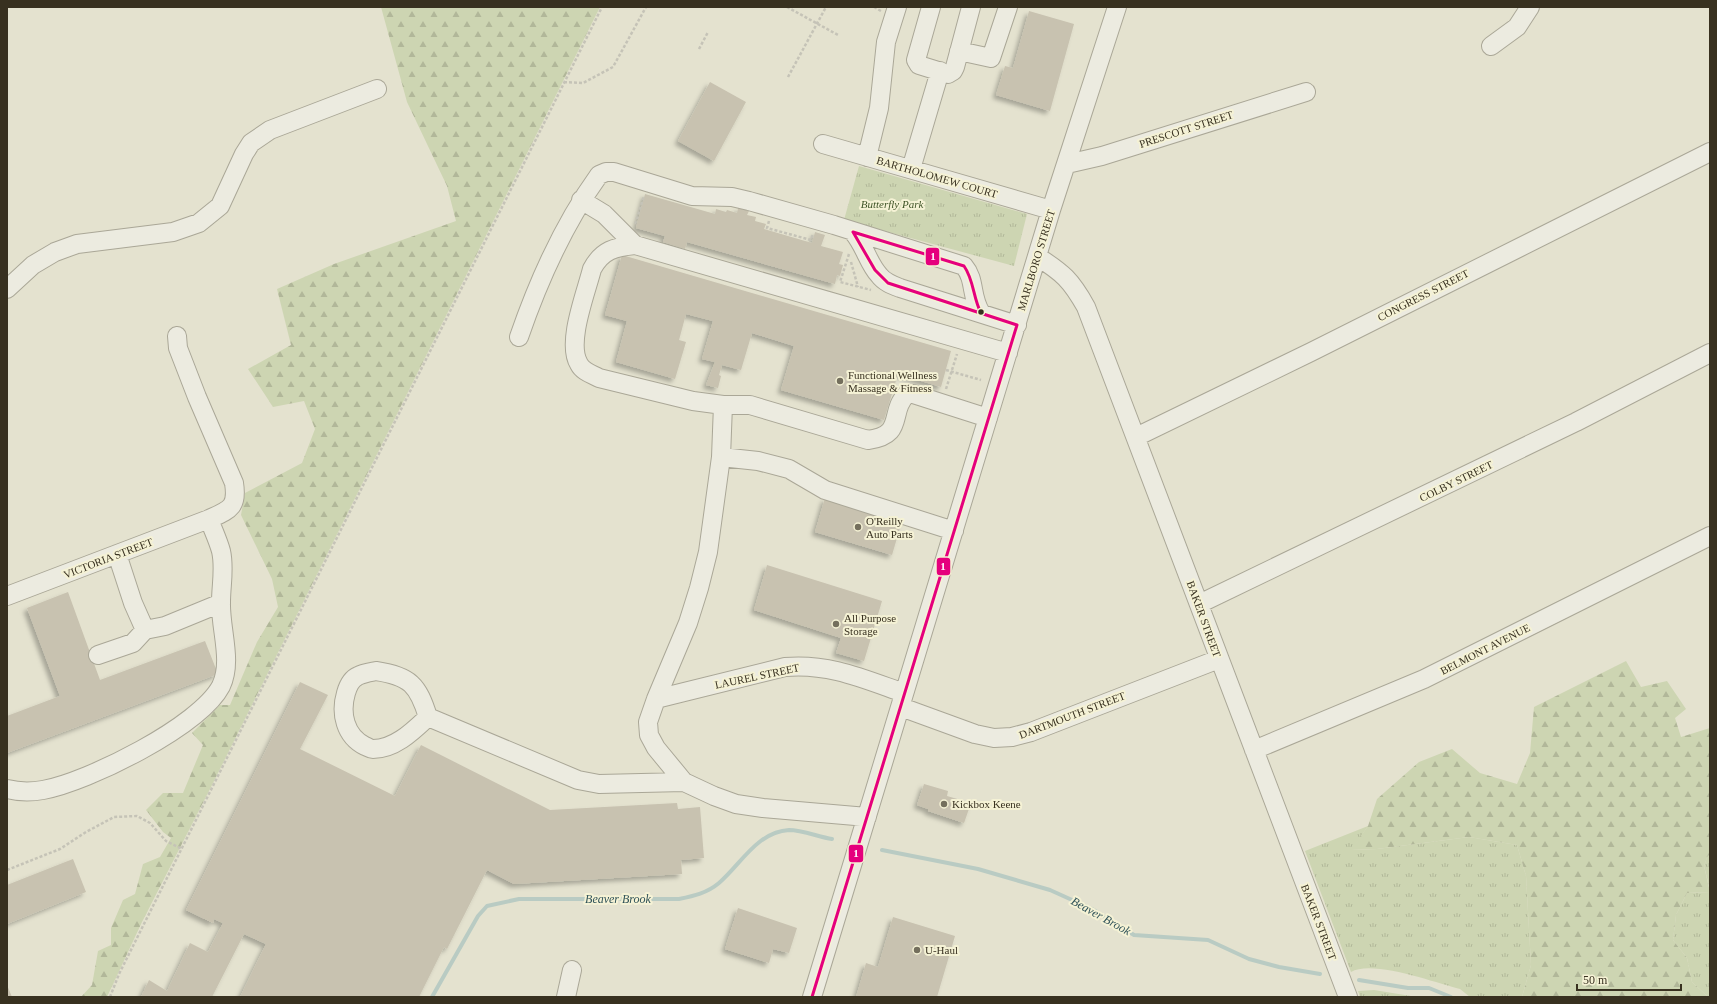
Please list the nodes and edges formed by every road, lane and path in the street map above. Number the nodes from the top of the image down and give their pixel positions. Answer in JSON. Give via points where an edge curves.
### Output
{"nodes":[{"id":1,"x":602,"y":7,"type":"edge"},
{"id":2,"x":646,"y":7,"type":"edge"},
{"id":3,"x":787,"y":7,"type":"edge"},
{"id":4,"x":826,"y":7,"type":"edge"},
{"id":5,"x":897,"y":7,"type":"edge"},
{"id":6,"x":931,"y":7,"type":"edge"},
{"id":7,"x":971,"y":7,"type":"edge"},
{"id":8,"x":1008,"y":7,"type":"edge"},
{"id":9,"x":1116,"y":7,"type":"edge"},
{"id":10,"x":1530,"y":7,"type":"edge"},
{"id":11,"x":817,"y":24,"type":"junction"},
{"id":12,"x":708,"y":32,"type":"dead end"},
{"id":13,"x":838,"y":35,"type":"dead end"},
{"id":14,"x":1491,"y":46,"type":"dead end"},
{"id":15,"x":699,"y":49,"type":"dead end"},
{"id":16,"x":959,"y":51,"type":"junction"},
{"id":17,"x":940,"y":71,"type":"junction"},
{"id":18,"x":788,"y":77,"type":"dead end"},
{"id":19,"x":564,"y":82,"type":"junction"},
{"id":20,"x":377,"y":89,"type":"dead end"},
{"id":21,"x":1306,"y":92,"type":"dead end"},
{"id":22,"x":823,"y":144,"type":"dead end"},
{"id":23,"x":1710,"y":152,"type":"edge"},
{"id":24,"x":867,"y":157,"type":"junction"},
{"id":25,"x":1067,"y":164,"type":"junction"},
{"id":26,"x":911,"y":170,"type":"junction"},
{"id":27,"x":648,"y":183,"type":"junction"},
{"id":28,"x":581,"y":200,"type":"junction"},
{"id":29,"x":1052,"y":210,"type":"junction"},
{"id":30,"x":853,"y":232,"type":"junction"},
{"id":31,"x":634,"y":238,"type":"junction"},
{"id":32,"x":1038,"y":257,"type":"junction"},
{"id":33,"x":876,"y":272,"type":"junction"},
{"id":34,"x":858,"y":287,"type":"junction"},
{"id":35,"x":7,"y":289,"type":"edge"},
{"id":36,"x":872,"y":290,"type":"junction"},
{"id":37,"x":870,"y":295,"type":"dead end"},
{"id":38,"x":980,"y":313,"type":"junction"},
{"id":39,"x":1017,"y":325,"type":"junction"},
{"id":40,"x":177,"y":336,"type":"dead end"},
{"id":41,"x":519,"y":337,"type":"dead end"},
{"id":42,"x":961,"y":340,"type":"junction"},
{"id":43,"x":1008,"y":353,"type":"junction"},
{"id":44,"x":1710,"y":353,"type":"edge"},
{"id":45,"x":946,"y":370,"type":"dead end"},
{"id":46,"x":951,"y":372,"type":"junction"},
{"id":47,"x":982,"y":380,"type":"dead end"},
{"id":48,"x":943,"y":403,"type":"junction"},
{"id":49,"x":723,"y":405,"type":"junction"},
{"id":50,"x":988,"y":418,"type":"junction"},
{"id":51,"x":1136,"y":436,"type":"junction"},
{"id":52,"x":721,"y":457,"type":"junction"},
{"id":53,"x":209,"y":520,"type":"junction"},
{"id":54,"x":954,"y":530,"type":"junction"},
{"id":55,"x":1710,"y":536,"type":"edge"},
{"id":56,"x":117,"y":554,"type":"junction"},
{"id":57,"x":7,"y":596,"type":"edge"},
{"id":58,"x":221,"y":603,"type":"junction"},
{"id":59,"x":1199,"y":604,"type":"junction"},
{"id":60,"x":145,"y":630,"type":"junction"},
{"id":61,"x":98,"y":655,"type":"dead end"},
{"id":62,"x":1219,"y":659,"type":"junction"},
{"id":63,"x":656,"y":699,"type":"junction"},
{"id":64,"x":903,"y":700,"type":"junction"},
{"id":65,"x":428,"y":717,"type":"junction"},
{"id":66,"x":1254,"y":750,"type":"junction"},
{"id":67,"x":684,"y":782,"type":"junction"},
{"id":68,"x":7,"y":789,"type":"edge"},
{"id":69,"x":867,"y":817,"type":"junction"},
{"id":70,"x":182,"y":849,"type":"junction"},
{"id":71,"x":7,"y":870,"type":"edge"},
{"id":72,"x":572,"y":970,"type":"dead end"},
{"id":73,"x":110,"y":997,"type":"edge"},
{"id":74,"x":566,"y":997,"type":"edge"},
{"id":75,"x":812,"y":997,"type":"edge"},
{"id":76,"x":1348,"y":997,"type":"edge"}],
"edges":[{"from":1,"to":19,"type":"path"},
{"from":2,"to":19,"type":"path","via":[[613,66],[583,83]]},
{"from":3,"to":11,"type":"path"},
{"from":4,"to":11,"type":"path"},
{"from":5,"to":24,"type":"street","via":[[886,42],[879,108]]},
{"from":6,"to":17,"type":"street","via":[[916,60],[919,66]]},
{"from":7,"to":16,"type":"street"},
{"from":8,"to":16,"type":"street","via":[[991,58]]},
{"from":9,"to":25,"type":"street","name":"MARLBORO STREET"},
{"from":10,"to":14,"type":"street","via":[[1517,27]]},
{"from":11,"to":13,"type":"path"},
{"from":11,"to":18,"type":"path"},
{"from":12,"to":15,"type":"path"},
{"from":16,"to":17,"type":"street","via":[[953,71],[948,74]]},
{"from":17,"to":26,"type":"street"},
{"from":19,"to":70,"type":"path"},
{"from":20,"to":35,"type":"street","via":[[270,130],[251,143],[220,206],[199,223],[173,232],[77,244],[33,265]]},
{"from":21,"to":25,"type":"street","name":"PRESCOTT STREET","via":[[1102,156]]},
{"from":22,"to":24,"type":"street","name":"BARTHOLOMEW COURT"},
{"from":23,"to":51,"type":"street","name":"CONGRESS STREET","via":[[1311,352]]},
{"from":24,"to":26,"type":"street","name":"BARTHOLOMEW COURT"},
{"from":25,"to":29,"type":"street","name":"MARLBORO STREET"},
{"from":26,"to":29,"type":"street","name":"BARTHOLOMEW COURT"},
{"from":27,"to":28,"type":"street","via":[[614,172],[606,172],[599,176]]},
{"from":27,"to":30,"type":"street","via":[[692,196],[732,197],[749,201]]},
{"from":27,"to":31,"type":"path"},
{"from":28,"to":31,"type":"street","via":[[604,214]]},
{"from":28,"to":41,"type":"street","via":[[544,270]]},
{"from":29,"to":32,"type":"street","name":"MARLBORO STREET"},
{"from":30,"to":33,"type":"street","via":[[864,247]]},
{"from":30,"to":38,"type":"street","via":[[964,266],[972,278],[973,296]]},
{"from":31,"to":42,"type":"street"},
{"from":31,"to":49,"type":"street","via":[[605,252],[592,269],[574,346],[579,364],[586,372],[599,378],[693,401]]},
{"from":32,"to":39,"type":"street","name":"MARLBORO STREET"},
{"from":32,"to":51,"type":"street","name":"BAKER STREET","via":[[1059,270],[1074,285],[1086,307]]},
{"from":33,"to":36,"type":"path"},
{"from":33,"to":38,"type":"street","via":[[887,282],[900,288]]},
{"from":34,"to":34,"type":"path","via":[[840,282],[849,254]]},
{"from":34,"to":36,"type":"path"},
{"from":36,"to":37,"type":"path"},
{"from":38,"to":39,"type":"street"},
{"from":39,"to":43,"type":"street","name":"MARLBORO STREET"},
{"from":40,"to":53,"type":"street","name":"VICTORIA STREET","via":[[178,348],[236,493],[235,503],[229,510]]},
{"from":42,"to":43,"type":"street"},
{"from":42,"to":46,"type":"path"},
{"from":43,"to":50,"type":"street","name":"MARLBORO STREET"},
{"from":44,"to":59,"type":"street","name":"COLBY STREET","via":[[1576,422]]},
{"from":45,"to":46,"type":"path"},
{"from":46,"to":47,"type":"path"},
{"from":46,"to":48,"type":"path"},
{"from":48,"to":49,"type":"street","via":[[906,394],[894,425],[887,434],[868,440],[750,405]]},
{"from":48,"to":50,"type":"street"},
{"from":49,"to":52,"type":"street"},
{"from":50,"to":54,"type":"street","name":"MARLBORO STREET"},
{"from":51,"to":59,"type":"street","name":"BAKER STREET"},
{"from":52,"to":54,"type":"street","via":[[758,461],[789,469],[825,490]]},
{"from":52,"to":63,"type":"street","via":[[709,546],[699,588],[688,623]]},
{"from":53,"to":56,"type":"street","name":"VICTORIA STREET"},
{"from":53,"to":58,"type":"street","via":[[224,569]]},
{"from":54,"to":64,"type":"street","name":"MARLBORO STREET"},
{"from":55,"to":66,"type":"street","name":"BELMONT AVENUE","via":[[1424,679]]},
{"from":56,"to":57,"type":"street","name":"VICTORIA STREET"},
{"from":56,"to":60,"type":"street"},
{"from":58,"to":60,"type":"street","via":[[165,626]]},
{"from":58,"to":68,"type":"street","via":[[226,666],[221,685],[212,699],[196,714],[158,740],[68,784],[42,790]]},
{"from":59,"to":62,"type":"street","name":"BAKER STREET"},
{"from":60,"to":61,"type":"street","via":[[133,643]]},
{"from":62,"to":64,"type":"street","name":"DARTMOUTH STREET","via":[[1031,732],[1012,737],[994,738],[975,734]]},
{"from":62,"to":66,"type":"street","name":"BAKER STREET"},
{"from":63,"to":64,"type":"street","name":"LAUREL STREET","via":[[785,667],[804,666],[836,670]]},
{"from":63,"to":67,"type":"street","via":[[648,722],[648,735]]},
{"from":64,"to":69,"type":"street","name":"MARLBORO STREET"},
{"from":65,"to":65,"type":"street","via":[[404,738],[386,747],[372,749],[358,742],[349,732],[344,718],[344,701],[349,684],[358,676],[376,671],[395,674],[411,683],[422,699]]},
{"from":65,"to":67,"type":"street","via":[[578,780],[599,784]]},
{"from":66,"to":76,"type":"street","name":"BAKER STREET"},
{"from":67,"to":69,"type":"street","via":[[736,804]]},
{"from":69,"to":75,"type":"street","name":"MARLBORO STREET"},
{"from":70,"to":71,"type":"path","via":[[166,841],[150,823],[137,816],[114,817],[60,849]]},
{"from":70,"to":73,"type":"path"},
{"from":72,"to":74,"type":"street"}]}
